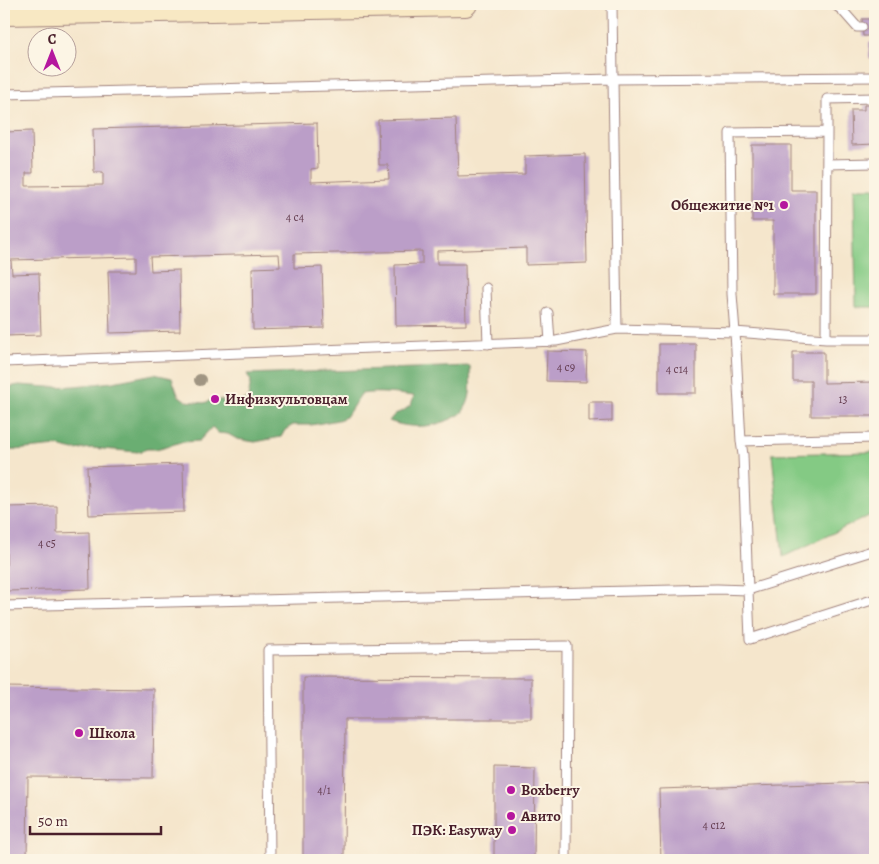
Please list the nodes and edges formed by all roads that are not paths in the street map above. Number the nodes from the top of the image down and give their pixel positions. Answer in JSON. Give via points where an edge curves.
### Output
{"nodes":[{"id":1,"x":465,"y":4,"type":"edge"},
{"id":2,"x":612,"y":4,"type":"edge"},
{"id":3,"x":834,"y":4,"type":"edge"},
{"id":4,"x":302,"y":5,"type":"edge"},
{"id":5,"x":4,"y":13,"type":"edge"},
{"id":6,"x":862,"y":27,"type":"dead end"},
{"id":7,"x":875,"y":77,"type":"edge"},
{"id":8,"x":613,"y":79,"type":"junction"},
{"id":9,"x":4,"y":94,"type":"edge"},
{"id":10,"x":875,"y":98,"type":"edge"},
{"id":11,"x":827,"y":132,"type":"junction"},
{"id":12,"x":875,"y":163,"type":"edge"},
{"id":13,"x":827,"y":164,"type":"junction"},
{"id":14,"x":486,"y":288,"type":"dead end"},
{"id":15,"x":548,"y":313,"type":"dead end"},
{"id":16,"x":617,"y":329,"type":"junction"},
{"id":17,"x":735,"y":332,"type":"junction"},
{"id":18,"x":875,"y":338,"type":"edge"},
{"id":19,"x":826,"y":339,"type":"junction"},
{"id":20,"x":550,"y":342,"type":"junction"},
{"id":21,"x":488,"y":344,"type":"junction"},
{"id":22,"x":4,"y":362,"type":"edge"},
{"id":23,"x":875,"y":438,"type":"edge"},
{"id":24,"x":741,"y":441,"type":"junction"},
{"id":25,"x":875,"y":550,"type":"edge"},
{"id":26,"x":748,"y":590,"type":"junction"},
{"id":27,"x":875,"y":599,"type":"edge"},
{"id":28,"x":4,"y":606,"type":"edge"},
{"id":29,"x":270,"y":860,"type":"edge"},
{"id":30,"x":566,"y":860,"type":"edge"}],
"edges":[{"from":1,"to":4,"type":"main road"},
{"from":2,"to":8,"type":"lane"},
{"from":3,"to":6,"type":"lane","via":[[858,27]]},
{"from":4,"to":5,"type":"main road"},
{"from":7,"to":8,"type":"lane"},
{"from":8,"to":9,"type":"lane"},
{"from":8,"to":16,"type":"lane"},
{"from":10,"to":11,"type":"lane","via":[[828,99]]},
{"from":11,"to":13,"type":"lane"},
{"from":11,"to":17,"type":"lane","via":[[730,133]]},
{"from":12,"to":13,"type":"lane"},
{"from":13,"to":19,"type":"lane"},
{"from":14,"to":21,"type":"lane"},
{"from":15,"to":20,"type":"lane"},
{"from":16,"to":17,"type":"lane"},
{"from":16,"to":20,"type":"lane"},
{"from":17,"to":19,"type":"lane"},
{"from":17,"to":24,"type":"lane"},
{"from":18,"to":19,"type":"lane"},
{"from":20,"to":21,"type":"lane"},
{"from":21,"to":22,"type":"lane"},
{"from":23,"to":24,"type":"lane"},
{"from":24,"to":26,"type":"lane"},
{"from":25,"to":26,"type":"lane"},
{"from":26,"to":27,"type":"lane","via":[[750,639]]},
{"from":26,"to":28,"type":"lane"},
{"from":29,"to":30,"type":"lane","via":[[268,650],[567,646]]}]}
